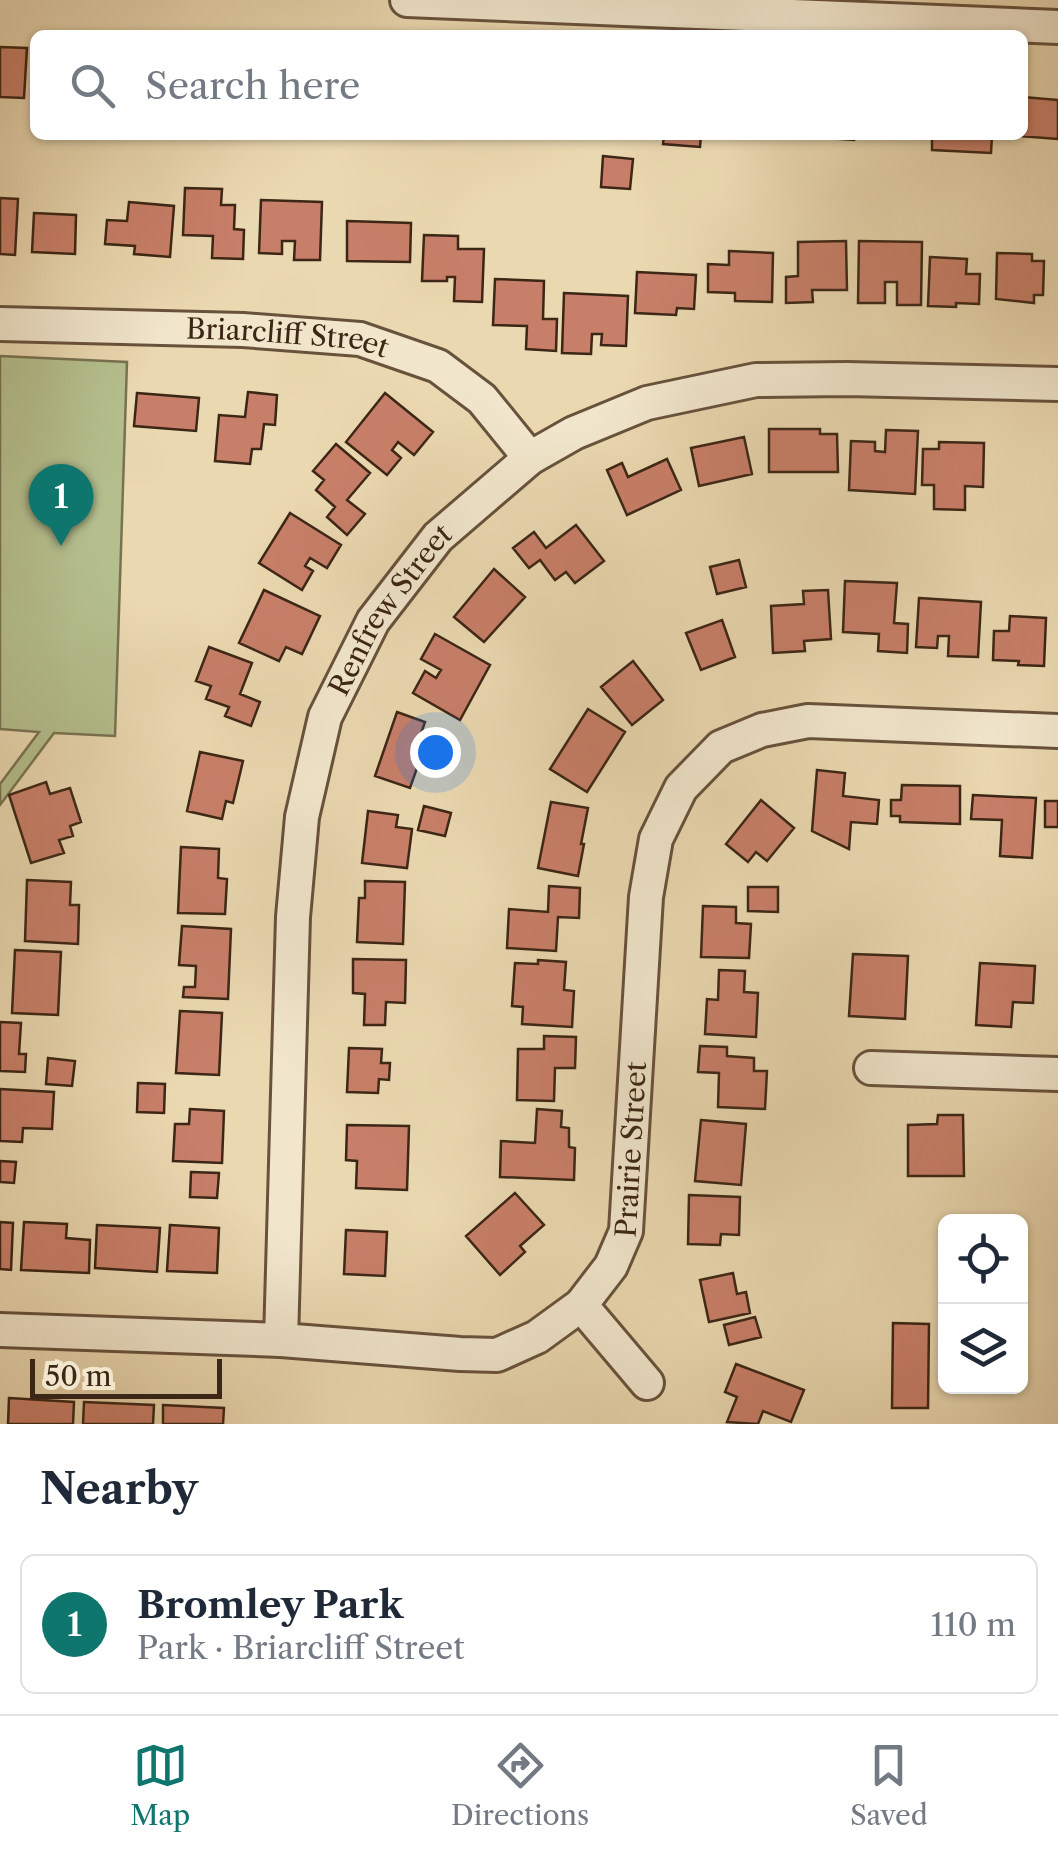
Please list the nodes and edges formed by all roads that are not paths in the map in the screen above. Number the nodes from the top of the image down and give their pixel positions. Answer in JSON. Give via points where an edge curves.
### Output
{"nodes":[{"id":1,"x":407,"y":0,"type":"edge"},
{"id":2,"x":745,"y":7,"type":"edge"},
{"id":3,"x":1058,"y":27,"type":"edge"},
{"id":4,"x":0,"y":324,"type":"edge"},
{"id":5,"x":1058,"y":384,"type":"edge"},
{"id":6,"x":530,"y":458,"type":"junction"},
{"id":7,"x":1058,"y":731,"type":"edge"},
{"id":8,"x":871,"y":1068,"type":"dead end"},
{"id":9,"x":1058,"y":1074,"type":"edge"},
{"id":10,"x":581,"y":1305,"type":"junction"},
{"id":11,"x":0,"y":1330,"type":"edge"},
{"id":12,"x":281,"y":1340,"type":"junction"},
{"id":13,"x":647,"y":1383,"type":"dead end"}],
"edges":[{"from":1,"to":2,"type":"street"},
{"from":2,"to":3,"type":"street"},
{"from":4,"to":6,"type":"street","name":"Briarcliff Street","via":[[360,339],[438,366],[482,399]]},
{"from":5,"to":6,"type":"street","name":"Renfrew Street","via":[[756,380],[647,403]]},
{"from":6,"to":12,"type":"street","name":"Renfrew Street","via":[[438,537],[373,621],[325,718],[302,817],[293,918]]},
{"from":7,"to":10,"type":"street","name":"Prairie Street","via":[[808,721],[721,747],[681,788],[656,839],[646,897],[626,1232],[611,1266]]},
{"from":8,"to":9,"type":"street"},
{"from":10,"to":12,"type":"street","name":"Prairie Street","via":[[498,1355]]},
{"from":10,"to":13,"type":"street"},
{"from":11,"to":12,"type":"street","name":"Prairie Street"}]}
